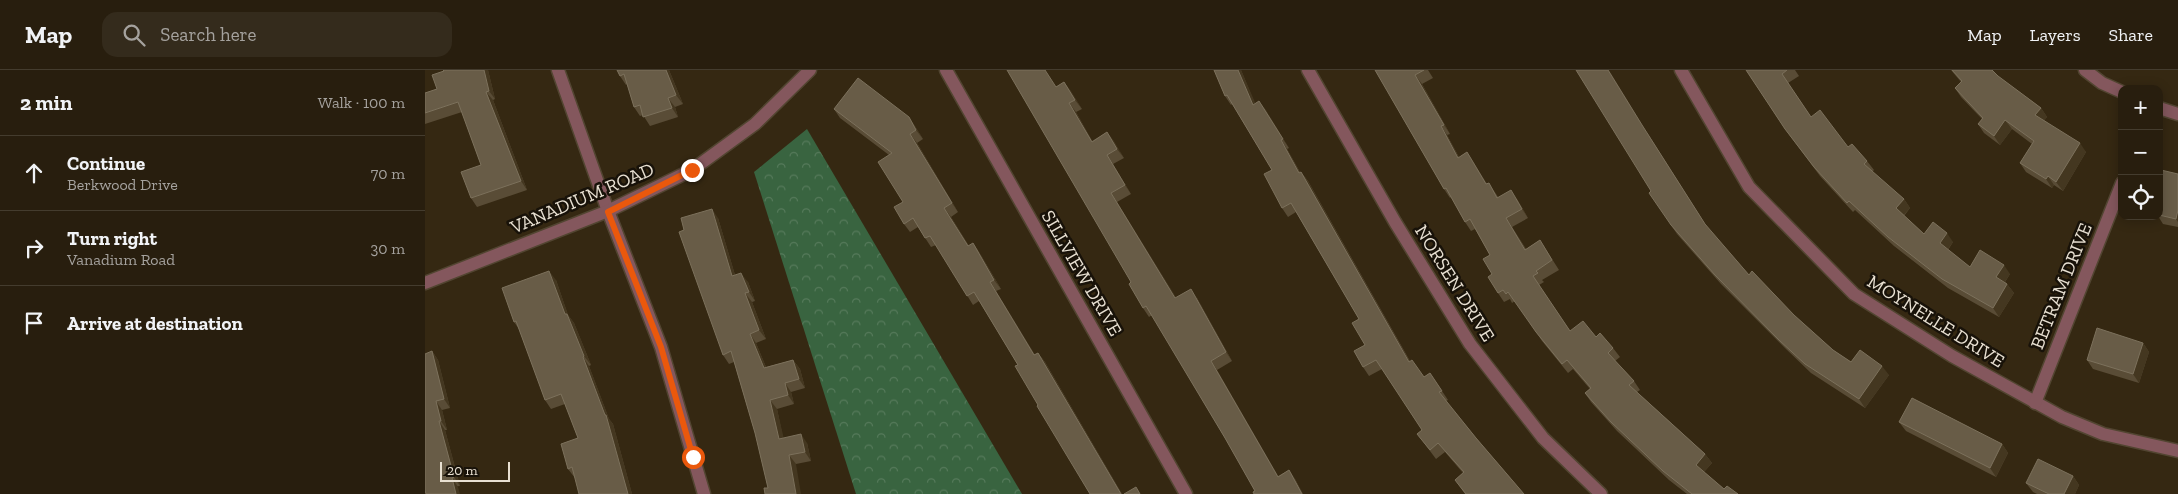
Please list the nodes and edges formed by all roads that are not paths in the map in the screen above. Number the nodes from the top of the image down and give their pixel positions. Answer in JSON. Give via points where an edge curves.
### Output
{"nodes":[{"id":1,"x":558,"y":70,"type":"edge"},
{"id":2,"x":810,"y":70,"type":"edge"},
{"id":3,"x":946,"y":70,"type":"edge"},
{"id":4,"x":1308,"y":70,"type":"edge"},
{"id":5,"x":1681,"y":70,"type":"edge"},
{"id":6,"x":2085,"y":70,"type":"edge"},
{"id":7,"x":2118,"y":90,"type":"edge"},
{"id":8,"x":2163,"y":109,"type":"edge"},
{"id":9,"x":2178,"y":114,"type":"edge"},
{"id":10,"x":2118,"y":193,"type":"edge"},
{"id":11,"x":608,"y":212,"type":"junction"},
{"id":12,"x":425,"y":283,"type":"edge"},
{"id":13,"x":2035,"y":403,"type":"junction"},
{"id":14,"x":2178,"y":450,"type":"edge"},
{"id":15,"x":704,"y":494,"type":"edge"},
{"id":16,"x":1186,"y":494,"type":"edge"},
{"id":17,"x":1601,"y":494,"type":"edge"}],
"edges":[{"from":1,"to":11,"type":"street"},
{"from":2,"to":11,"type":"street","name":"VANADIUM ROAD","via":[[755,124],[692,170]]},
{"from":3,"to":16,"type":"street","name":"SILLVIEW DRIVE"},
{"from":4,"to":17,"type":"street","name":"NORSEN DRIVE","via":[[1470,344],[1543,438]]},
{"from":5,"to":13,"type":"street","name":"MOYNELLE DRIVE","via":[[1749,187],[1854,294],[1952,356]]},
{"from":6,"to":7,"type":"street"},
{"from":8,"to":9,"type":"street"},
{"from":10,"to":13,"type":"street","name":"BETRAM DRIVE"},
{"from":11,"to":12,"type":"street","name":"VANADIUM ROAD"},
{"from":11,"to":15,"type":"street","via":[[661,347]]},
{"from":13,"to":14,"type":"street","name":"MOYNELLE DRIVE","via":[[2103,434]]}]}
